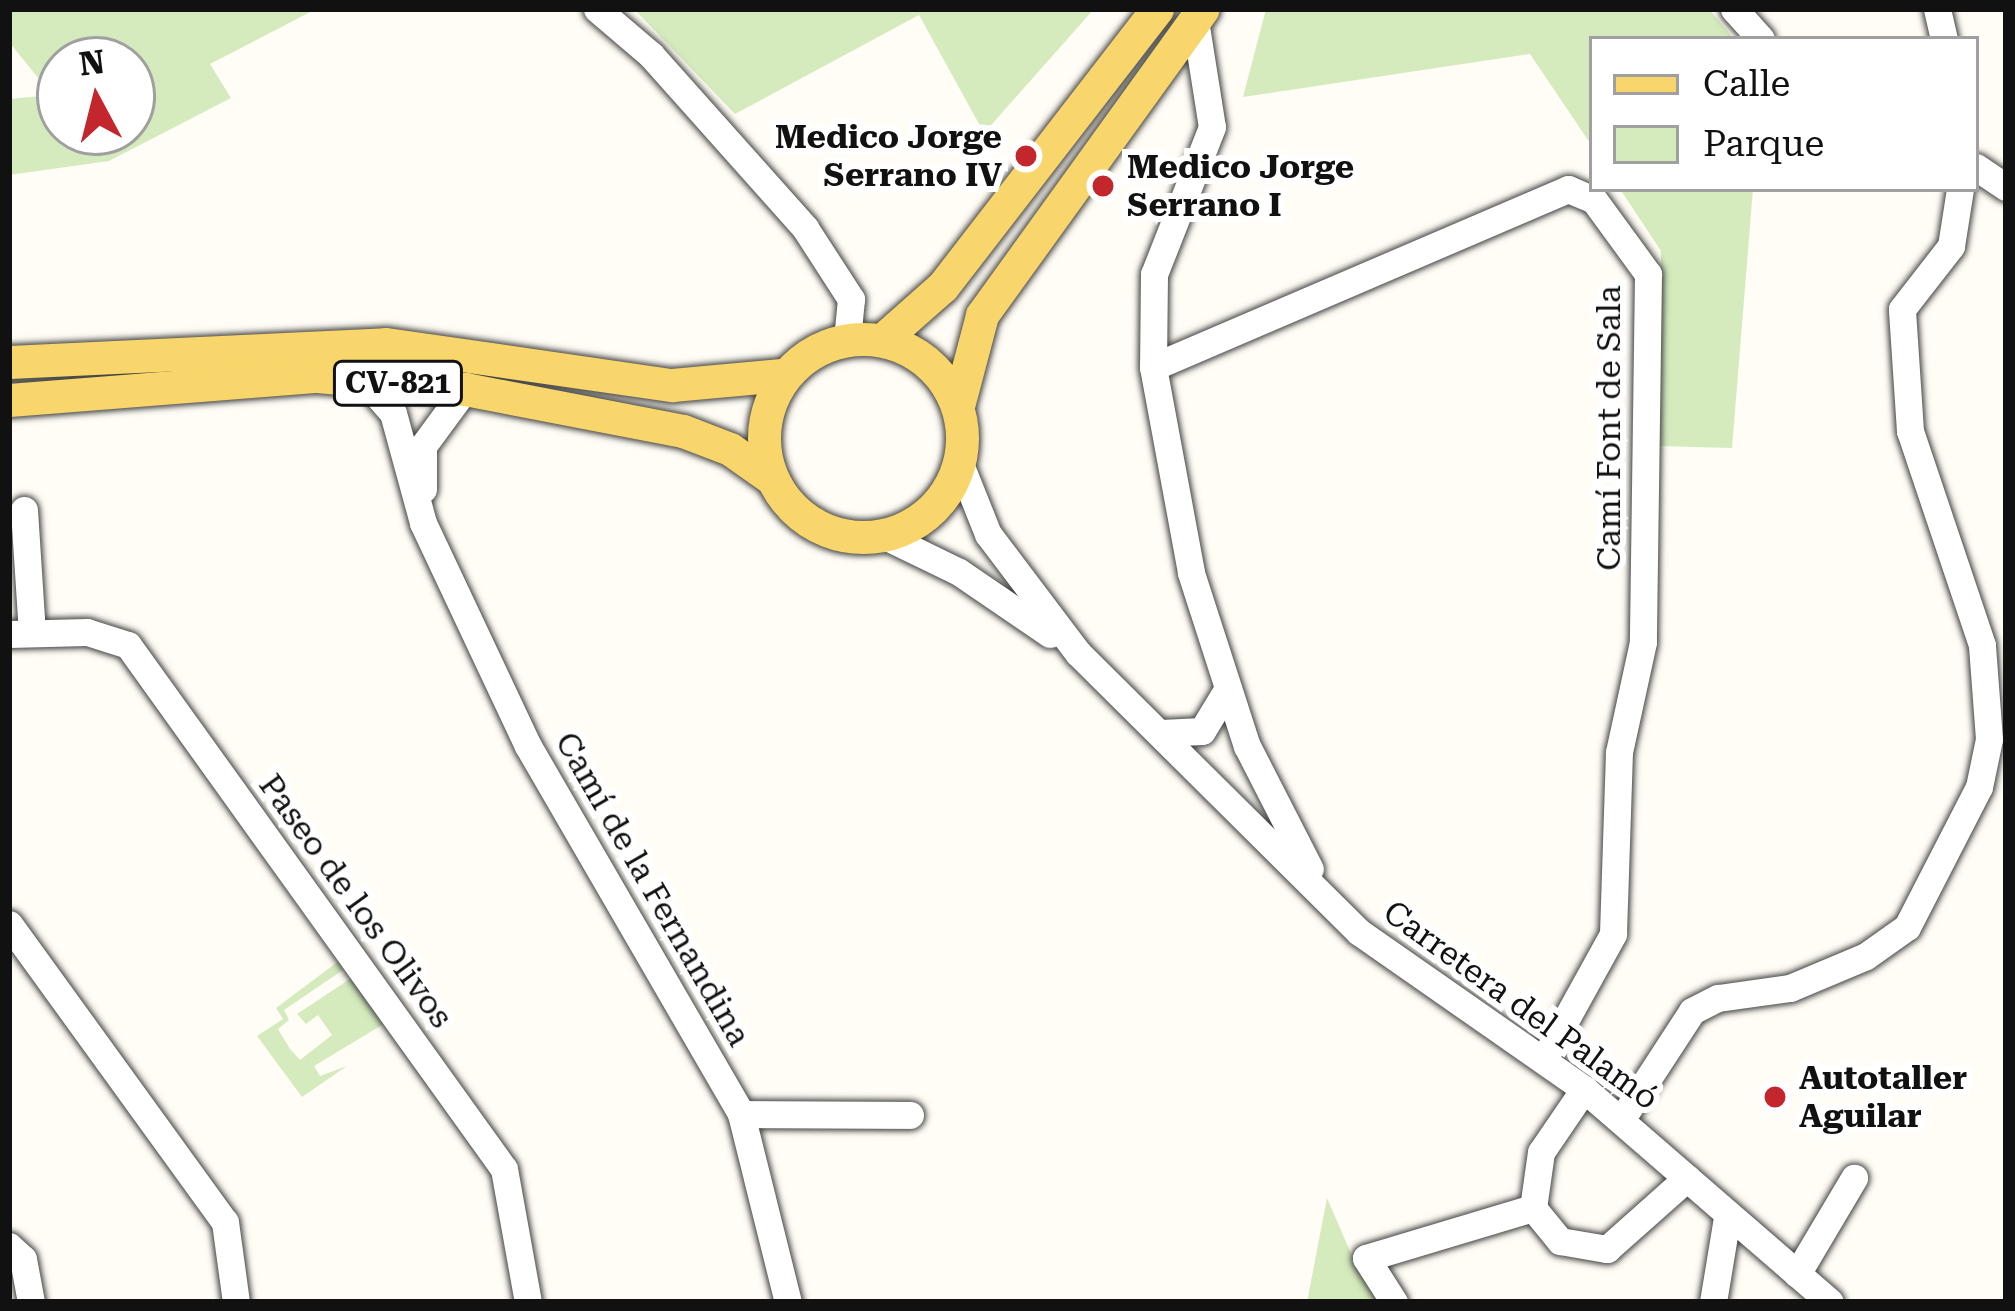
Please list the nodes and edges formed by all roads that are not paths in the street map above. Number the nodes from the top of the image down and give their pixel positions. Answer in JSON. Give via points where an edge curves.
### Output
{"nodes":[{"id":1,"x":597,"y":9,"type":"edge"},
{"id":2,"x":1157,"y":9,"type":"edge"},
{"id":3,"x":1199,"y":14,"type":"edge"},
{"id":4,"x":1154,"y":75,"type":"junction"},
{"id":5,"x":1212,"y":109,"type":"junction"},
{"id":6,"x":1979,"y":169,"type":"edge"},
{"id":7,"x":2006,"y":187,"type":"edge"},
{"id":8,"x":1960,"y":192,"type":"edge"},
{"id":9,"x":848,"y":340,"type":"junction"},
{"id":10,"x":882,"y":340,"type":"junction"},
{"id":11,"x":9,"y":362,"type":"edge"},
{"id":12,"x":1153,"y":367,"type":"junction"},
{"id":13,"x":782,"y":375,"type":"junction"},
{"id":14,"x":363,"y":380,"type":"junction"},
{"id":15,"x":465,"y":389,"type":"junction"},
{"id":16,"x":9,"y":400,"type":"edge"},
{"id":17,"x":958,"y":406,"type":"junction"},
{"id":18,"x":958,"y":459,"type":"junction"},
{"id":19,"x":771,"y":478,"type":"junction"},
{"id":20,"x":24,"y":510,"type":"dead end"},
{"id":21,"x":423,"y":523,"type":"junction"},
{"id":22,"x":885,"y":536,"type":"junction"},
{"id":23,"x":21,"y":633,"type":"edge"},
{"id":24,"x":1078,"y":653,"type":"junction"},
{"id":25,"x":1228,"y":688,"type":"junction"},
{"id":26,"x":1161,"y":734,"type":"junction"},
{"id":27,"x":1318,"y":885,"type":"junction"},
{"id":28,"x":9,"y":924,"type":"edge"},
{"id":29,"x":1544,"y":1059,"type":"junction"},
{"id":30,"x":1584,"y":1089,"type":"junction"},
{"id":31,"x":741,"y":1114,"type":"junction"},
{"id":32,"x":910,"y":1115,"type":"dead end"},
{"id":33,"x":1621,"y":1120,"type":"junction"},
{"id":34,"x":1687,"y":1178,"type":"junction"},
{"id":35,"x":1854,"y":1178,"type":"dead end"},
{"id":36,"x":1533,"y":1208,"type":"junction"},
{"id":37,"x":1727,"y":1216,"type":"junction"},
{"id":38,"x":9,"y":1246,"type":"edge"},
{"id":39,"x":1797,"y":1274,"type":"junction"},
{"id":40,"x":31,"y":1302,"type":"edge"},
{"id":41,"x":236,"y":1302,"type":"edge"},
{"id":42,"x":528,"y":1302,"type":"edge"},
{"id":43,"x":788,"y":1302,"type":"edge"},
{"id":44,"x":1394,"y":1302,"type":"edge"},
{"id":45,"x":1713,"y":1302,"type":"edge"},
{"id":46,"x":1830,"y":1302,"type":"edge"}],
"edges":[{"from":1,"to":9,"type":"street","via":[[651,55],[805,228],[850,299]]},
{"from":2,"to":10,"type":"main road","via":[[943,286]]},
{"from":3,"to":4,"type":"main road"},
{"from":3,"to":5,"type":"street"},
{"from":4,"to":5,"type":"street","via":[[1195,84]]},
{"from":4,"to":17,"type":"main road","via":[[982,315]]},
{"from":5,"to":12,"type":"street","via":[[1154,274]]},
{"from":6,"to":7,"type":"street"},
{"from":8,"to":33,"type":"street","via":[[1951,246],[1903,309],[1910,430],[1982,645],[1989,739],[1979,787],[1907,927],[1866,956],[1790,988],[1718,998],[1692,1011]]},
{"from":9,"to":10,"type":"main road","number":"CV-821"},
{"from":9,"to":13,"type":"main road","number":"CV-821","via":[[809,352]]},
{"from":10,"to":17,"type":"main road","via":[[927,364]]},
{"from":11,"to":13,"type":"main road","number":"CV-821","via":[[386,344],[672,385]]},
{"from":12,"to":25,"type":"street","via":[[1191,573]]},
{"from":12,"to":29,"type":"street","name":"Camí Font de Sala","via":[[1568,189],[1594,200],[1648,274],[1643,643],[1619,752],[1613,934]]},
{"from":13,"to":19,"type":"main road","via":[[766,425]]},
{"from":14,"to":15,"type":"main road","number":"CV-821"},
{"from":14,"to":16,"type":"main road","number":"CV-821","via":[[317,376]]},
{"from":14,"to":21,"type":"street","name":"Camí de la Fernandina","via":[[393,413]]},
{"from":15,"to":19,"type":"main road","number":"CV-821","via":[[683,431],[730,449]]},
{"from":15,"to":21,"type":"street","via":[[423,446]]},
{"from":17,"to":18,"type":"main road"},
{"from":18,"to":22,"type":"main road","via":[[931,512]]},
{"from":18,"to":24,"type":"street","name":"Carretera del Palamó","via":[[1000,553]]},
{"from":19,"to":22,"type":"main road","number":"CV-821","via":[[810,521],[853,539]]},
{"from":20,"to":23,"type":"street","name":"Paseo de los Olivos"},
{"from":21,"to":31,"type":"street","name":"Camí de la Fernandina","via":[[528,746]]},
{"from":22,"to":24,"type":"street","name":"Carretera del Palamó","via":[[959,572]]},
{"from":23,"to":42,"type":"street","name":"Paseo de los Olivos","via":[[87,632],[128,645],[504,1169]]},
{"from":24,"to":26,"type":"street","name":"Carretera del Palamó"},
{"from":25,"to":26,"type":"street","via":[[1202,731]]},
{"from":25,"to":27,"type":"street","via":[[1246,746]]},
{"from":26,"to":27,"type":"street","name":"Carretera del Palamó"},
{"from":27,"to":29,"type":"street","name":"Carretera del Palamó","via":[[1359,932]]},
{"from":28,"to":41,"type":"street","via":[[225,1222]]},
{"from":29,"to":30,"type":"street","name":"Carretera del Palamó"},
{"from":30,"to":33,"type":"street","name":"Carretera del Palamó"},
{"from":30,"to":36,"type":"street","via":[[1541,1152]]},
{"from":31,"to":32,"type":"street"},
{"from":31,"to":43,"type":"street","name":"Camí de la Fernandina"},
{"from":33,"to":34,"type":"street","name":"Carretera del Palamó"},
{"from":34,"to":36,"type":"street","via":[[1607,1249],[1560,1241]]},
{"from":34,"to":37,"type":"street","name":"Carretera del Palamó"},
{"from":35,"to":39,"type":"street"},
{"from":36,"to":44,"type":"street","via":[[1366,1258]]},
{"from":37,"to":39,"type":"street","name":"Carretera del Palamó"},
{"from":37,"to":45,"type":"street"},
{"from":38,"to":40,"type":"street","via":[[23,1259]]},
{"from":39,"to":46,"type":"street","name":"Carretera del Palamó"}]}
